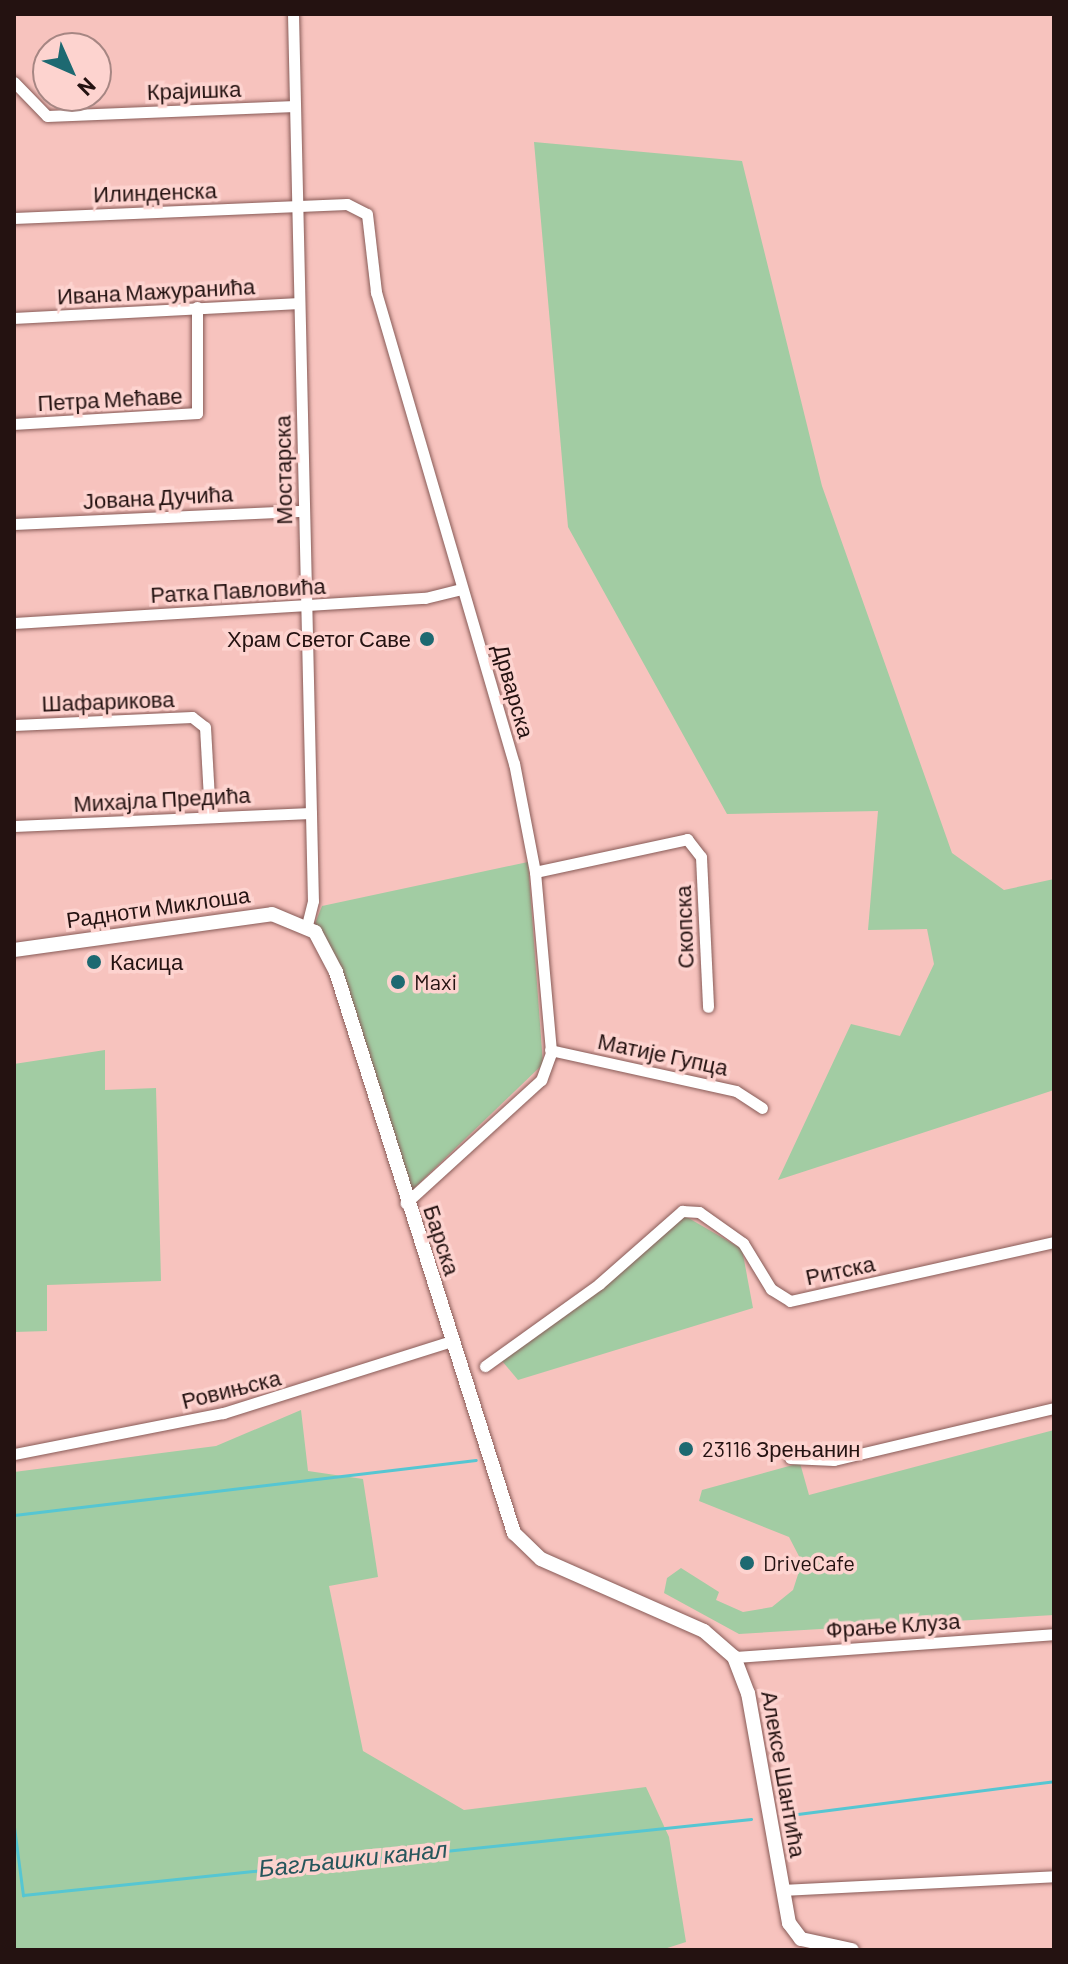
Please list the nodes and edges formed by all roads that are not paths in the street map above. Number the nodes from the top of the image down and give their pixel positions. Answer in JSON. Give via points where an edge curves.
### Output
{"nodes":[{"id":1,"x":293,"y":14,"type":"edge"},
{"id":2,"x":14,"y":82,"type":"edge"},
{"id":3,"x":295,"y":106,"type":"junction"},
{"id":4,"x":297,"y":206,"type":"junction"},
{"id":5,"x":14,"y":218,"type":"edge"},
{"id":6,"x":299,"y":303,"type":"junction"},
{"id":7,"x":197,"y":307,"type":"junction"},
{"id":8,"x":14,"y":318,"type":"edge"},
{"id":9,"x":14,"y":424,"type":"edge"},
{"id":10,"x":304,"y":511,"type":"junction"},
{"id":11,"x":14,"y":524,"type":"edge"},
{"id":12,"x":462,"y":589,"type":"junction"},
{"id":13,"x":307,"y":607,"type":"junction"},
{"id":14,"x":14,"y":623,"type":"edge"},
{"id":15,"x":14,"y":725,"type":"edge"},
{"id":16,"x":311,"y":813,"type":"junction"},
{"id":17,"x":210,"y":817,"type":"junction"},
{"id":18,"x":14,"y":826,"type":"edge"},
{"id":19,"x":535,"y":872,"type":"junction"},
{"id":20,"x":307,"y":925,"type":"junction"},
{"id":21,"x":14,"y":950,"type":"edge"},
{"id":22,"x":708,"y":1007,"type":"dead end"},
{"id":23,"x":550,"y":1050,"type":"junction"},
{"id":24,"x":762,"y":1108,"type":"dead end"},
{"id":25,"x":406,"y":1203,"type":"junction"},
{"id":26,"x":1054,"y":1242,"type":"edge"},
{"id":27,"x":452,"y":1341,"type":"junction"},
{"id":28,"x":485,"y":1366,"type":"dead end"},
{"id":29,"x":1054,"y":1408,"type":"edge"},
{"id":30,"x":14,"y":1454,"type":"edge"},
{"id":31,"x":790,"y":1458,"type":"dead end"},
{"id":32,"x":545,"y":1561,"type":"joint"},
{"id":33,"x":1054,"y":1634,"type":"edge"},
{"id":34,"x":734,"y":1657,"type":"junction"},
{"id":35,"x":1054,"y":1876,"type":"edge"},
{"id":36,"x":782,"y":1890,"type":"junction"},
{"id":37,"x":852,"y":1950,"type":"edge"}],
"edges":[{"from":1,"to":3,"type":"street","name":"Мостарска"},
{"from":2,"to":3,"type":"street","name":"Крајишка","via":[[47,116]]},
{"from":3,"to":4,"type":"street","name":"Мостарска"},
{"from":4,"to":5,"type":"street","name":"Илинденска"},
{"from":4,"to":6,"type":"street","name":"Мостарска"},
{"from":4,"to":12,"type":"street","name":"Дрварска","via":[[347,204],[367,214],[376,292]]},
{"from":6,"to":7,"type":"street","name":"Ивана Мажуранића"},
{"from":6,"to":10,"type":"street","name":"Мостарска"},
{"from":7,"to":8,"type":"street","name":"Ивана Мажуранића"},
{"from":7,"to":9,"type":"street","name":"Петра Мећаве","via":[[197,413]]},
{"from":10,"to":11,"type":"street","name":"Јована Дучића"},
{"from":10,"to":13,"type":"street","name":"Мостарска"},
{"from":12,"to":13,"type":"street","name":"Ратка Павловића"},
{"from":12,"to":19,"type":"street","name":"Дрварска","via":[[492,669]]},
{"from":13,"to":14,"type":"street","name":"Ратка Павловића"},
{"from":13,"to":16,"type":"street","name":"Мостарска"},
{"from":15,"to":17,"type":"street","name":"Шафарикова","via":[[192,717],[205,727]]},
{"from":16,"to":17,"type":"street","name":"Михајла Предића"},
{"from":16,"to":20,"type":"street","name":"Мостарска"},
{"from":17,"to":18,"type":"street","name":"Михајла Предића"},
{"from":19,"to":22,"type":"street","name":"Скопска","via":[[687,839],[696,846]]},
{"from":19,"to":23,"type":"street","name":"Дрварска"},
{"from":20,"to":21,"type":"street","name":"Радноти Миклоша","via":[[263,915]]},
{"from":20,"to":25,"type":"street","name":"Барска","via":[[336,972]]},
{"from":23,"to":24,"type":"street","name":"Матије Гупца","via":[[736,1091]]},
{"from":23,"to":25,"type":"street","name":"Дрварска","via":[[541,1080]]},
{"from":25,"to":27,"type":"street","name":"Барска"},
{"from":26,"to":28,"type":"street","name":"Ритска","via":[[790,1301],[771,1289],[743,1243],[699,1212],[682,1211],[599,1284]]},
{"from":27,"to":30,"type":"street","name":"Ровињска","via":[[223,1413]]},
{"from":27,"to":32,"type":"street","name":"Барска","via":[[511,1528]]},
{"from":29,"to":31,"type":"street","via":[[834,1460]]},
{"from":32,"to":34,"type":"street","name":"Алексе Шантића","via":[[704,1631]]},
{"from":33,"to":34,"type":"street","name":"Фрање Клуза"},
{"from":34,"to":36,"type":"street","name":"Алексе Шантића","via":[[748,1693]]},
{"from":35,"to":36,"type":"street","name":"Алексе Шантића"},
{"from":36,"to":37,"type":"street","via":[[797,1936]]}]}
